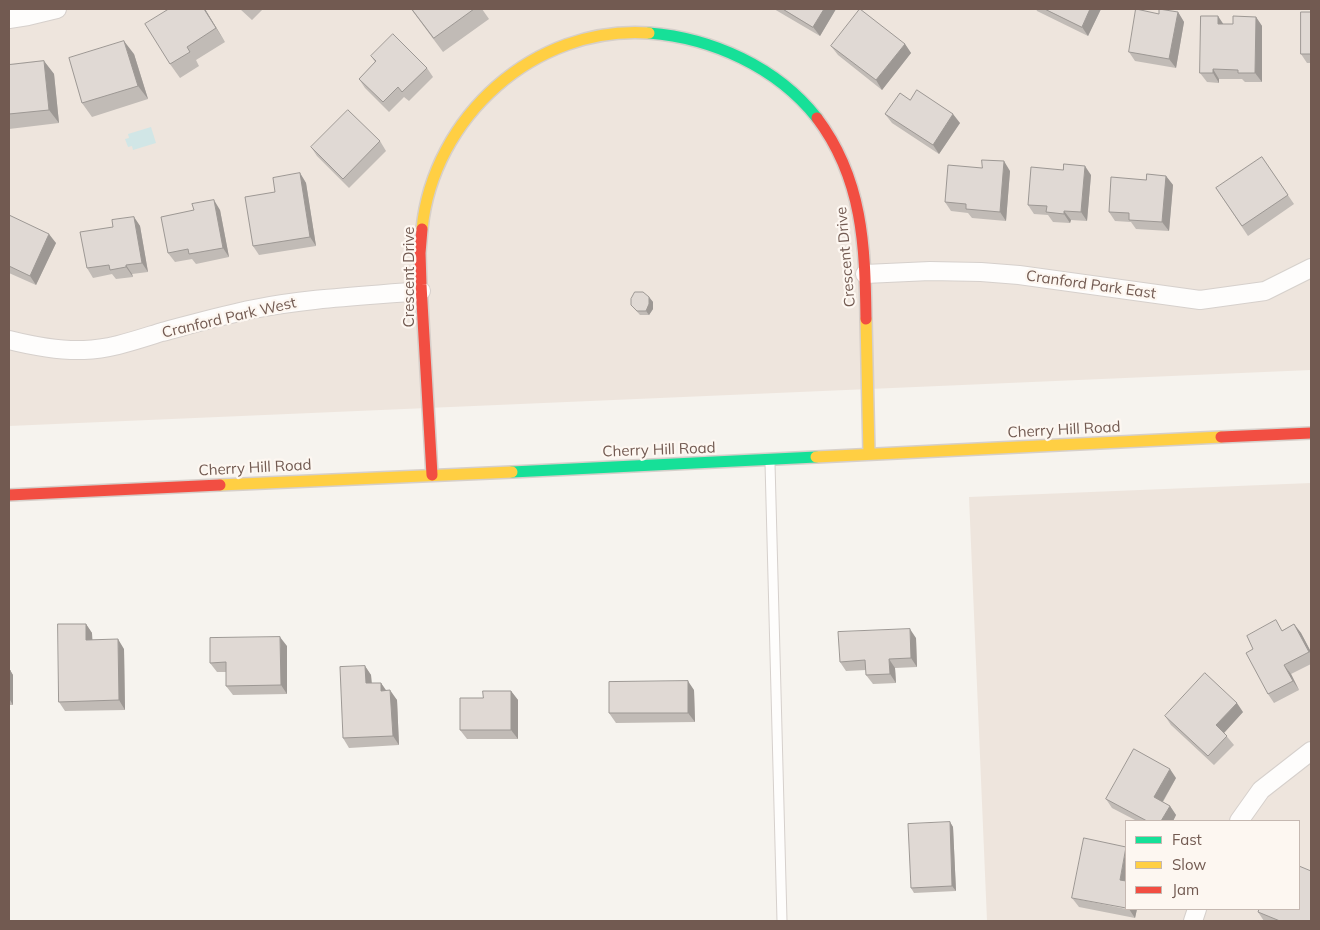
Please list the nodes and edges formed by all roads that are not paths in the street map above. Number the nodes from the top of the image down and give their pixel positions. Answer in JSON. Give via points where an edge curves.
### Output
{"nodes":[{"id":1,"x":57,"y":9,"type":"edge"},
{"id":2,"x":9,"y":19,"type":"edge"},
{"id":3,"x":1311,"y":268,"type":"edge"},
{"id":4,"x":865,"y":274,"type":"junction"},
{"id":5,"x":421,"y":291,"type":"junction"},
{"id":6,"x":9,"y":340,"type":"edge"},
{"id":7,"x":1311,"y":433,"type":"edge"},
{"id":8,"x":869,"y":454,"type":"junction"},
{"id":9,"x":770,"y":460,"type":"junction"},
{"id":10,"x":432,"y":475,"type":"junction"},
{"id":11,"x":9,"y":494,"type":"edge"},
{"id":12,"x":1311,"y":750,"type":"edge"},
{"id":13,"x":1240,"y":820,"type":"edge"},
{"id":14,"x":782,"y":921,"type":"edge"}],
"edges":[{"from":1,"to":2,"type":"street"},
{"from":3,"to":4,"type":"street","name":"Cranford Park East","via":[[1265,291],[1200,300],[1019,274],[930,271]]},
{"from":4,"to":5,"type":"main road","name":"Crescent Drive","via":[[857,201],[844,164],[830,137],[803,102],[763,69],[727,51],[681,37],[638,32],[588,39],[546,54],[503,80],[471,112],[445,150],[427,196]]},
{"from":4,"to":8,"type":"main road","name":"Crescent Drive"},
{"from":5,"to":6,"type":"street","name":"Cranford Park West","via":[[340,297],[256,309],[127,344],[84,350]]},
{"from":5,"to":10,"type":"main road","name":"Crescent Drive"},
{"from":7,"to":8,"type":"main road","name":"Cherry Hill Road"},
{"from":8,"to":9,"type":"main road","name":"Cherry Hill Road"},
{"from":9,"to":10,"type":"main road","name":"Cherry Hill Road"},
{"from":9,"to":14,"type":"lane"},
{"from":10,"to":11,"type":"main road","name":"Cherry Hill Road"},
{"from":12,"to":13,"type":"street","via":[[1261,790]]}]}
